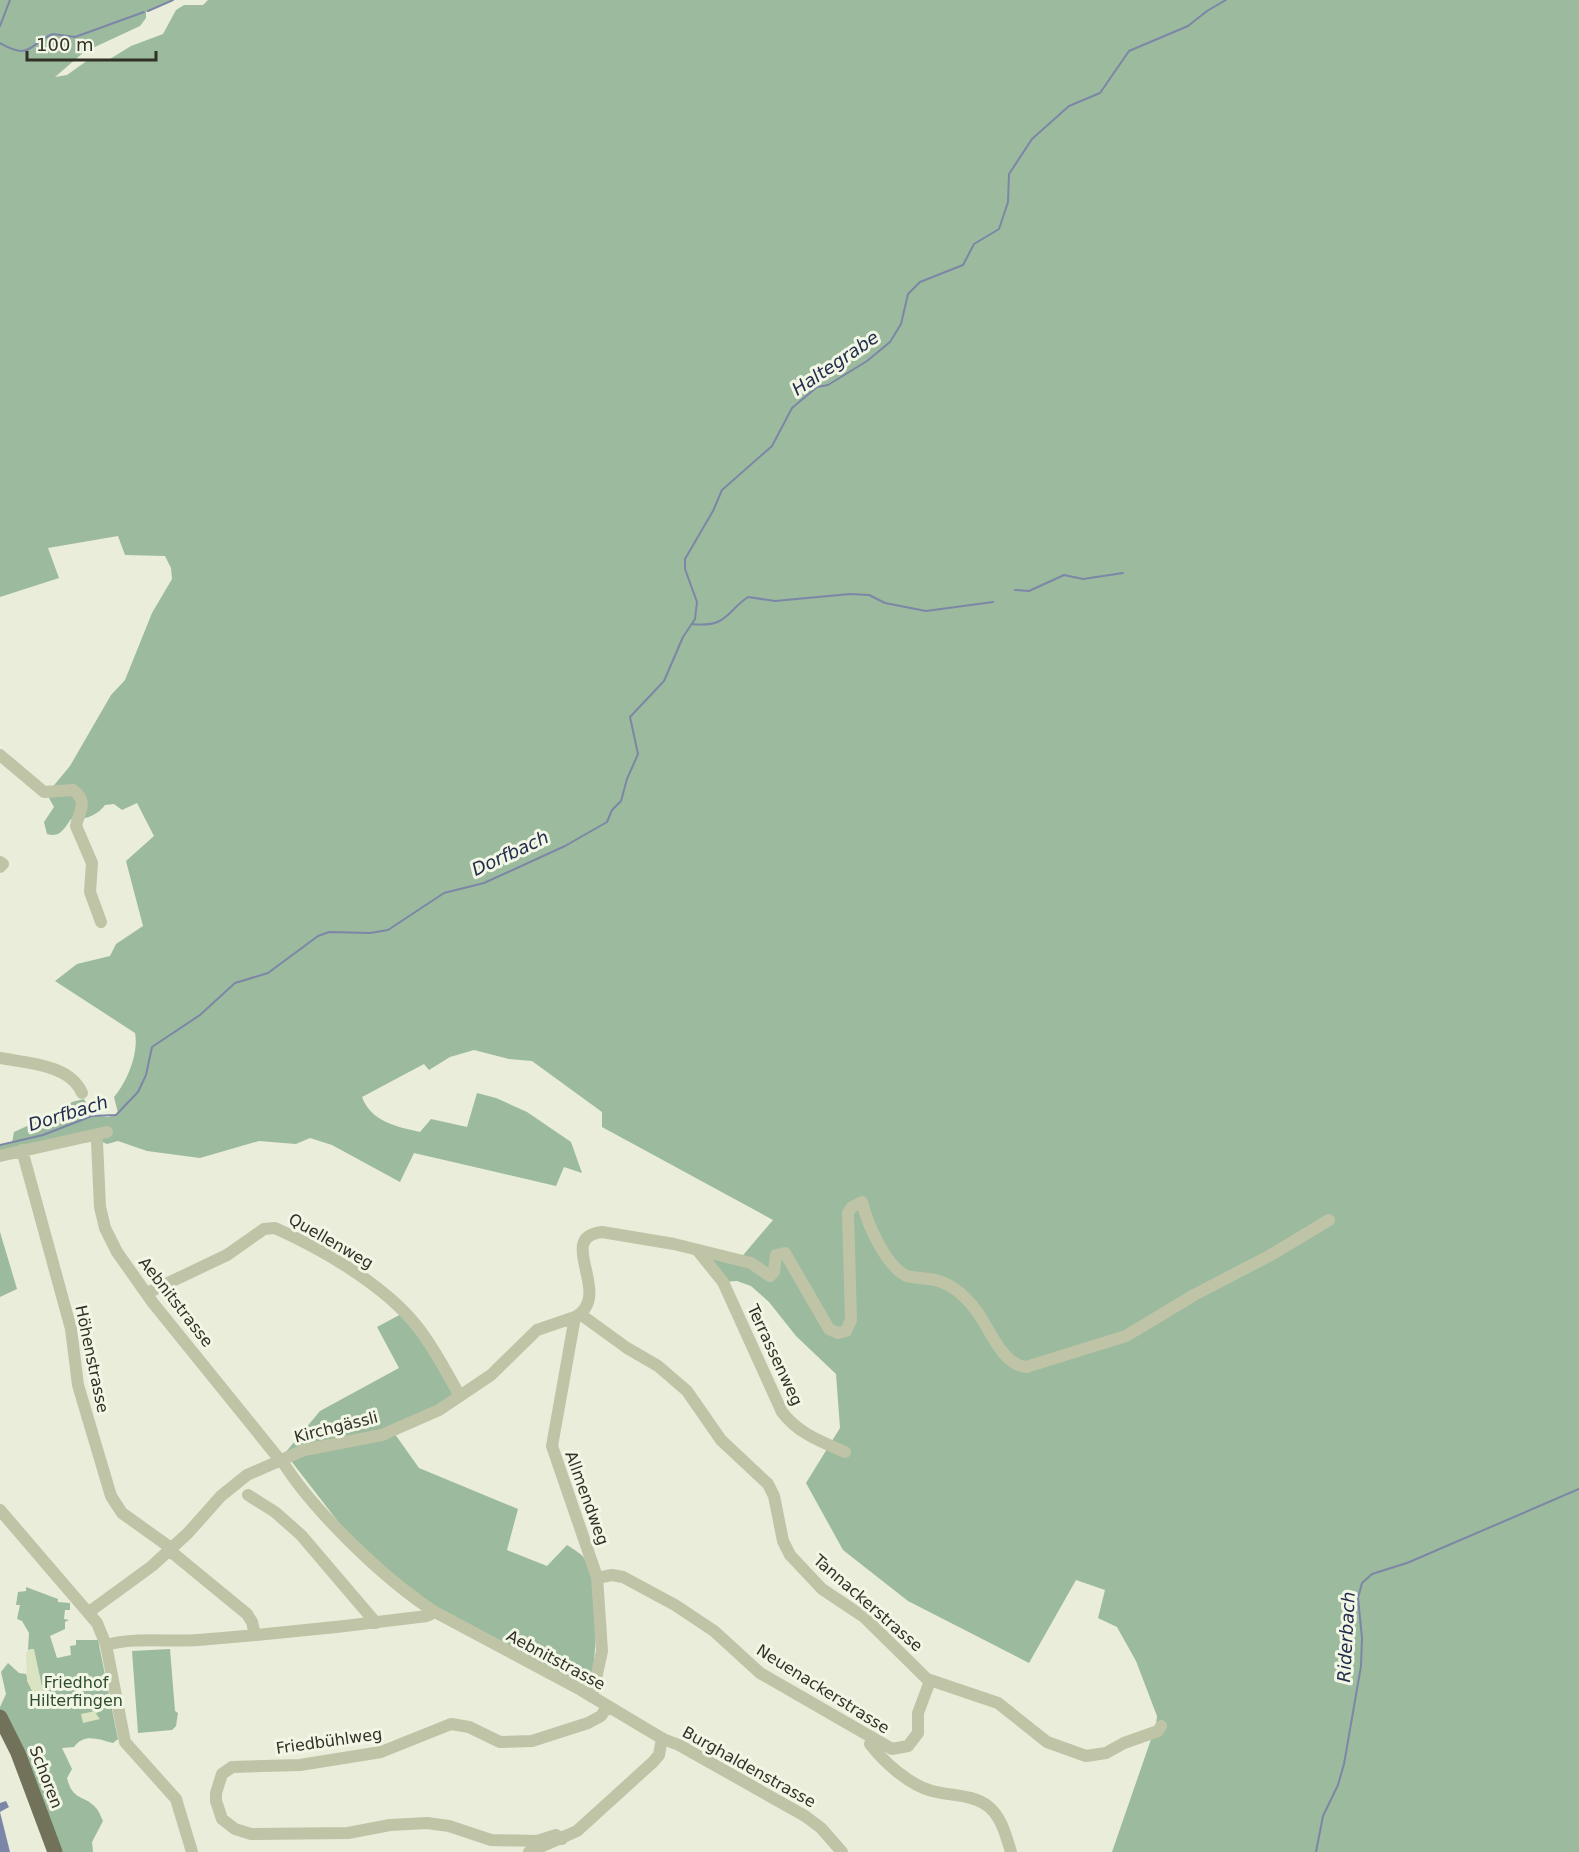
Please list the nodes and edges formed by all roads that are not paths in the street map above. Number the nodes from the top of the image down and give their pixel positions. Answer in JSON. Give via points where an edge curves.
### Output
{"nodes":[{"id":1,"x":0,"y":755,"type":"edge"},
{"id":2,"x":101,"y":922,"type":"dead end"},
{"id":3,"x":0,"y":1058,"type":"edge"},
{"id":4,"x":82,"y":1093,"type":"dead end"},
{"id":5,"x":107,"y":1132,"type":"dead end"},
{"id":6,"x":98,"y":1142,"type":"dead end"},
{"id":7,"x":22,"y":1150,"type":"junction"},
{"id":8,"x":0,"y":1156,"type":"edge"},
{"id":9,"x":1329,"y":1221,"type":"dead end"},
{"id":10,"x":698,"y":1250,"type":"junction"},
{"id":11,"x":147,"y":1293,"type":"junction"},
{"id":12,"x":577,"y":1316,"type":"junction"},
{"id":13,"x":460,"y":1396,"type":"junction"},
{"id":14,"x":845,"y":1452,"type":"dead end"},
{"id":15,"x":281,"y":1459,"type":"junction"},
{"id":16,"x":248,"y":1495,"type":"dead end"},
{"id":17,"x":0,"y":1510,"type":"edge"},
{"id":18,"x":170,"y":1549,"type":"junction"},
{"id":19,"x":597,"y":1578,"type":"junction"},
{"id":20,"x":89,"y":1612,"type":"junction"},
{"id":21,"x":435,"y":1612,"type":"junction"},
{"id":22,"x":376,"y":1623,"type":"junction"},
{"id":23,"x":255,"y":1635,"type":"junction"},
{"id":24,"x":106,"y":1645,"type":"junction"},
{"id":25,"x":930,"y":1680,"type":"junction"},
{"id":26,"x":592,"y":1697,"type":"junction"},
{"id":27,"x":608,"y":1707,"type":"junction"},
{"id":28,"x":0,"y":1717,"type":"edge"},
{"id":29,"x":1161,"y":1726,"type":"dead end"},
{"id":30,"x":867,"y":1737,"type":"junction"},
{"id":31,"x":662,"y":1738,"type":"junction"},
{"id":32,"x":562,"y":1839,"type":"junction"},
{"id":33,"x":56,"y":1852,"type":"edge"},
{"id":34,"x":192,"y":1852,"type":"edge"},
{"id":35,"x":529,"y":1852,"type":"edge"},
{"id":36,"x":842,"y":1852,"type":"edge"},
{"id":37,"x":1011,"y":1852,"type":"edge"}],
"edges":[{"from":1,"to":2,"type":"street","via":[[44,792],[73,790],[81,798],[83,807],[76,826],[92,864],[90,892]]},
{"from":3,"to":4,"type":"street","via":[[56,1070]]},
{"from":5,"to":7,"type":"street"},
{"from":6,"to":11,"type":"street","name":"Aebnitstrasse","via":[[100,1208],[105,1228]]},
{"from":7,"to":8,"type":"street"},
{"from":7,"to":18,"type":"street","name":"Höhenstrasse","via":[[70,1329],[78,1385],[111,1496],[122,1513]]},
{"from":9,"to":10,"type":"street","via":[[1126,1336],[1026,1367],[1009,1358],[978,1313],[956,1290],[940,1281],[909,1276],[898,1270],[869,1226],[862,1202],[848,1213],[852,1309],[850,1324],[843,1332],[829,1329],[785,1253],[776,1255],[770,1276],[754,1264]]},
{"from":10,"to":12,"type":"street","name":"Allmendweg","via":[[602,1232],[592,1234],[581,1250],[591,1292]]},
{"from":10,"to":14,"type":"street","name":"Terrassenweg","via":[[727,1289],[782,1412],[810,1437]]},
{"from":11,"to":13,"type":"street","name":"Quellenweg","via":[[227,1255],[264,1229],[275,1228],[365,1279],[393,1300],[429,1342]]},
{"from":11,"to":15,"type":"street","name":"Aebnitstrasse"},
{"from":12,"to":13,"type":"street","name":"Kirchgässli","via":[[537,1330],[491,1375]]},
{"from":12,"to":19,"type":"street","name":"Allmendweg","via":[[552,1446]]},
{"from":12,"to":25,"type":"street","name":"Tannackerstrasse","via":[[680,1384],[721,1440],[768,1484],[790,1555],[822,1589],[864,1617]]},
{"from":13,"to":15,"type":"street","name":"Kirchgässli","via":[[440,1410],[382,1435],[313,1448]]},
{"from":15,"to":18,"type":"street","name":"Kirchgässli","via":[[231,1487]]},
{"from":15,"to":21,"type":"street","name":"Aebnitstrasse","via":[[359,1550]]},
{"from":16,"to":22,"type":"street","via":[[301,1535]]},
{"from":17,"to":20,"type":"street"},
{"from":18,"to":20,"type":"street","name":"Kirchgässli"},
{"from":18,"to":23,"type":"street","name":"Höhenstrasse","via":[[247,1614]]},
{"from":19,"to":26,"type":"street","name":"Allmendweg","via":[[602,1651]]},
{"from":19,"to":30,"type":"street","name":"Neuenackerstrasse","via":[[623,1577],[675,1605],[714,1631],[760,1673]]},
{"from":20,"to":24,"type":"street"},
{"from":21,"to":22,"type":"street","via":[[427,1617]]},
{"from":21,"to":26,"type":"street","name":"Aebnitstrasse"},
{"from":22,"to":23,"type":"street"},
{"from":23,"to":24,"type":"street"},
{"from":24,"to":34,"type":"street","via":[[125,1742],[176,1799]]},
{"from":25,"to":29,"type":"street","via":[[998,1703],[1057,1747],[1090,1756],[1158,1731]]},
{"from":25,"to":30,"type":"street","name":"Neuenackerstrasse","via":[[918,1713],[918,1733],[908,1746],[892,1749]]},
{"from":26,"to":27,"type":"street","name":"Aebnitstrasse"},
{"from":27,"to":31,"type":"street","name":"Aebnitstrasse"},
{"from":27,"to":32,"type":"street","name":"Friedbühlweg","via":[[588,1723],[525,1743],[500,1742],[468,1727],[451,1724],[381,1752],[300,1766],[230,1767],[222,1774],[216,1801],[222,1818],[244,1833],[348,1833],[427,1823],[490,1840],[537,1840],[556,1835]]},
{"from":28,"to":33,"type":"main road","name":"Schoren"},
{"from":30,"to":37,"type":"street","via":[[871,1746],[913,1782],[990,1807]]},
{"from":31,"to":32,"type":"street","via":[[659,1755],[644,1772],[588,1822]]},
{"from":31,"to":36,"type":"street","name":"Burghaldenstrasse","via":[[811,1819]]},
{"from":32,"to":35,"type":"street"}]}
